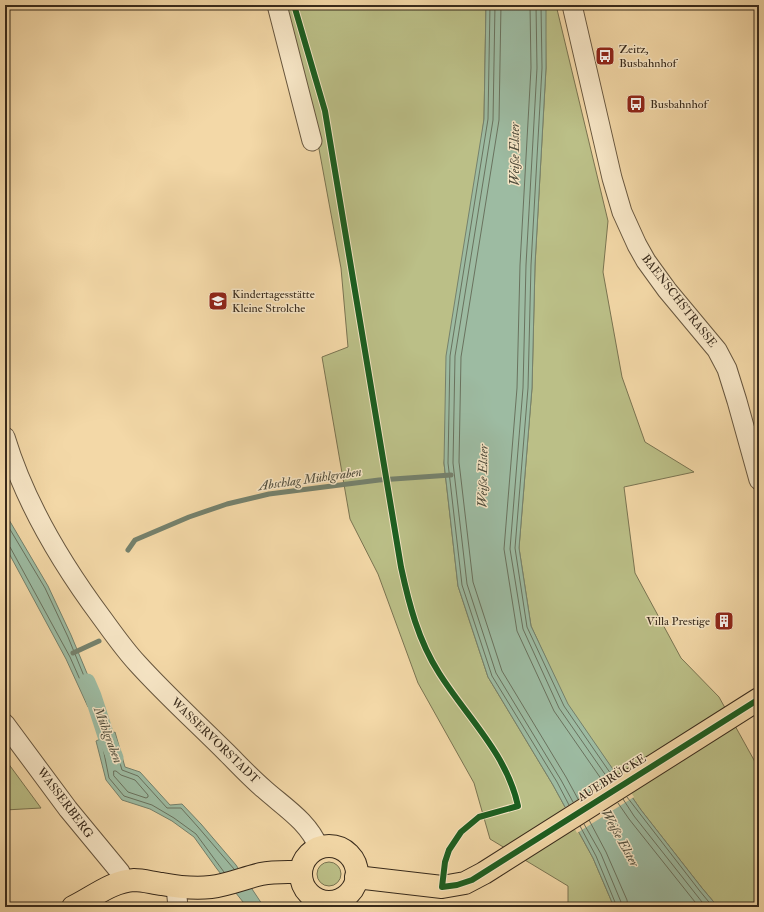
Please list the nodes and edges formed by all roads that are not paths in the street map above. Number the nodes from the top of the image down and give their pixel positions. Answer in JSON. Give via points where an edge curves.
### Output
{"nodes":[{"id":1,"x":277,"y":5,"type":"edge"},
{"id":2,"x":572,"y":5,"type":"edge"},
{"id":3,"x":312,"y":141,"type":"dead end"},
{"id":4,"x":5,"y":437,"type":"edge"},
{"id":5,"x":759,"y":480,"type":"edge"},
{"id":6,"x":756,"y":701,"type":"edge"},
{"id":7,"x":5,"y":724,"type":"edge"},
{"id":8,"x":319,"y":848,"type":"junction"},
{"id":9,"x":301,"y":872,"type":"junction"},
{"id":10,"x":356,"y":877,"type":"junction"},
{"id":11,"x":124,"y":882,"type":"junction"},
{"id":12,"x":177,"y":897,"type":"edge"},
{"id":13,"x":73,"y":907,"type":"edge"}],
"edges":[{"from":1,"to":3,"type":"street"},
{"from":2,"to":5,"type":"street","name":"BAENSCHSTRASSE","via":[[622,212],[646,261],[714,346],[724,363],[738,401]]},
{"from":4,"to":8,"type":"street","name":"WASSERVORSTADT","via":[[20,481],[49,538],[112,632],[168,695],[257,783],[303,823],[315,837]]},
{"from":6,"to":10,"type":"main road","name":"AUEBRÜCKE","via":[[465,883],[442,887]]},
{"from":7,"to":11,"type":"street","name":"WASSERBERG","via":[[68,809],[120,872]]},
{"from":8,"to":9,"type":"main road","via":[[305,859]]},
{"from":8,"to":10,"type":"main road","via":[[329,846],[344,850],[354,862]]},
{"from":9,"to":10,"type":"main road","via":[[306,890],[322,901],[336,900],[348,894],[354,886]]},
{"from":9,"to":12,"type":"main road","via":[[273,872],[205,887]]},
{"from":11,"to":12,"type":"main road","via":[[146,881]]},
{"from":11,"to":13,"type":"main road"}]}
